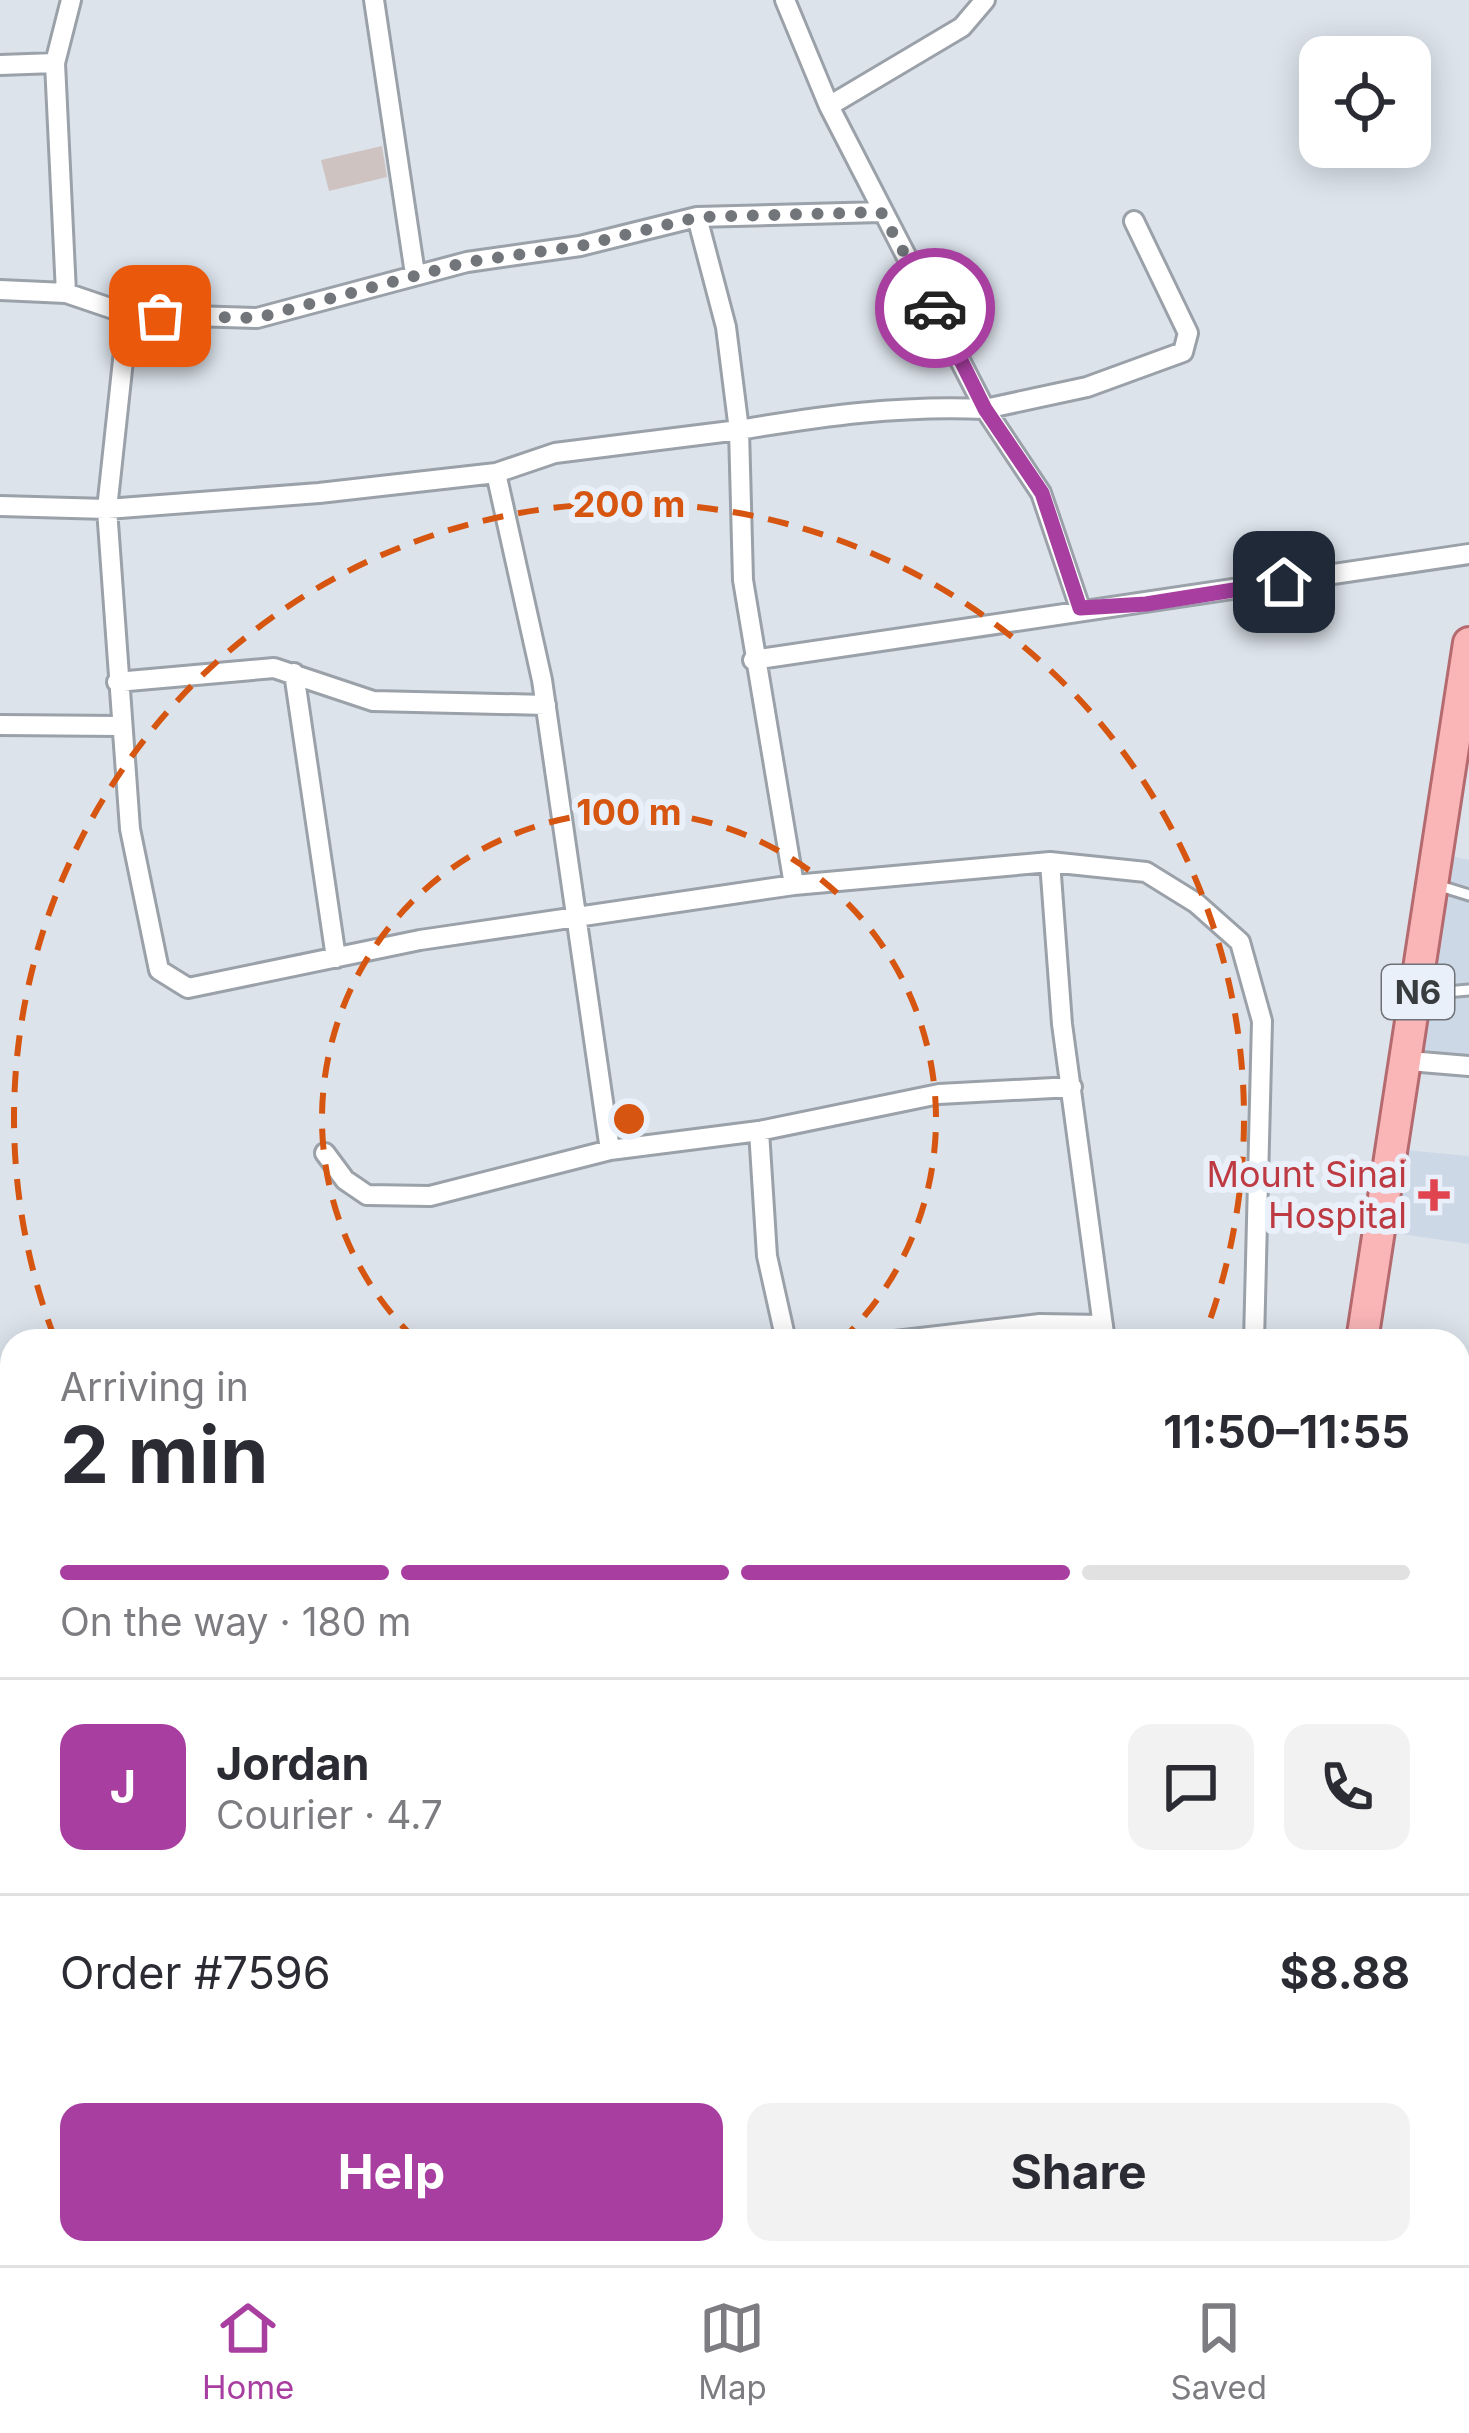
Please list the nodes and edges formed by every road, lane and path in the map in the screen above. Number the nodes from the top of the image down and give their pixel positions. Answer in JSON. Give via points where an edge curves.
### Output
{"nodes":[{"id":1,"x":71,"y":0,"type":"edge"},
{"id":2,"x":374,"y":0,"type":"edge"},
{"id":3,"x":785,"y":0,"type":"edge"},
{"id":4,"x":985,"y":0,"type":"edge"},
{"id":5,"x":55,"y":63,"type":"junction"},
{"id":6,"x":0,"y":65,"type":"edge"},
{"id":7,"x":829,"y":106,"type":"junction"},
{"id":8,"x":881,"y":212,"type":"junction"},
{"id":9,"x":698,"y":217,"type":"junction"},
{"id":10,"x":1135,"y":221,"type":"dead end"},
{"id":11,"x":415,"y":274,"type":"junction"},
{"id":12,"x":0,"y":290,"type":"edge"},
{"id":13,"x":67,"y":293,"type":"junction"},
{"id":14,"x":128,"y":314,"type":"junction"},
{"id":15,"x":985,"y":409,"type":"junction"},
{"id":16,"x":740,"y":430,"type":"junction"},
{"id":17,"x":496,"y":473,"type":"junction"},
{"id":18,"x":0,"y":506,"type":"edge"},
{"id":19,"x":107,"y":509,"type":"junction"},
{"id":20,"x":1469,"y":554,"type":"edge"},
{"id":21,"x":1080,"y":608,"type":"junction"},
{"id":22,"x":1469,"y":643,"type":"edge"},
{"id":23,"x":753,"y":660,"type":"junction"},
{"id":24,"x":295,"y":673,"type":"junction"},
{"id":25,"x":117,"y":682,"type":"junction"},
{"id":26,"x":546,"y":705,"type":"junction"},
{"id":27,"x":0,"y":725,"type":"edge"},
{"id":28,"x":120,"y":726,"type":"junction"},
{"id":29,"x":1050,"y":862,"type":"junction"},
{"id":30,"x":1434,"y":884,"type":"junction"},
{"id":31,"x":794,"y":885,"type":"junction"},
{"id":32,"x":1469,"y":895,"type":"edge"},
{"id":33,"x":580,"y":920,"type":"junction"},
{"id":34,"x":336,"y":958,"type":"junction"},
{"id":35,"x":1469,"y":990,"type":"edge"},
{"id":36,"x":1418,"y":994,"type":"junction"},
{"id":37,"x":1409,"y":1060,"type":"junction"},
{"id":38,"x":1469,"y":1066,"type":"edge"},
{"id":39,"x":1072,"y":1087,"type":"junction"},
{"id":40,"x":759,"y":1131,"type":"junction"},
{"id":41,"x":610,"y":1150,"type":"junction"},
{"id":42,"x":325,"y":1153,"type":"dead end"},
{"id":43,"x":783,"y":1329,"type":"edge"},
{"id":44,"x":998,"y":1329,"type":"edge"},
{"id":45,"x":1076,"y":1329,"type":"edge"},
{"id":46,"x":1103,"y":1329,"type":"edge"},
{"id":47,"x":1254,"y":1329,"type":"edge"},
{"id":48,"x":1364,"y":1329,"type":"edge"}],
"edges":[{"from":1,"to":5,"type":"street"},
{"from":2,"to":11,"type":"street"},
{"from":3,"to":7,"type":"street"},
{"from":4,"to":7,"type":"street","via":[[962,27]]},
{"from":5,"to":6,"type":"street"},
{"from":5,"to":13,"type":"street"},
{"from":7,"to":8,"type":"street"},
{"from":8,"to":9,"type":"street"},
{"from":8,"to":15,"type":"street"},
{"from":9,"to":11,"type":"street"},
{"from":9,"to":16,"type":"street","via":[[726,327]]},
{"from":10,"to":15,"type":"street","via":[[1188,333],[1183,352],[1087,387]]},
{"from":11,"to":14,"type":"street","via":[[257,318]]},
{"from":12,"to":13,"type":"street"},
{"from":13,"to":14,"type":"street"},
{"from":14,"to":19,"type":"street"},
{"from":15,"to":16,"type":"street","via":[[919,406]]},
{"from":15,"to":21,"type":"street","via":[[1042,493]]},
{"from":16,"to":17,"type":"street","via":[[555,453]]},
{"from":16,"to":23,"type":"street","via":[[742,580]]},
{"from":17,"to":19,"type":"street"},
{"from":17,"to":26,"type":"street"},
{"from":18,"to":19,"type":"street"},
{"from":19,"to":25,"type":"street"},
{"from":20,"to":21,"type":"street"},
{"from":21,"to":23,"type":"street"},
{"from":22,"to":30,"type":"main road","number":"N6"},
{"from":23,"to":31,"type":"street"},
{"from":24,"to":25,"type":"street","via":[[274,668]]},
{"from":24,"to":26,"type":"street","via":[[373,701]]},
{"from":24,"to":34,"type":"street"},
{"from":25,"to":28,"type":"street"},
{"from":26,"to":33,"type":"street"},
{"from":27,"to":28,"type":"street"},
{"from":28,"to":34,"type":"street","via":[[158,970],[188,988]]},
{"from":29,"to":31,"type":"street"},
{"from":29,"to":39,"type":"street"},
{"from":29,"to":47,"type":"street","via":[[1146,872],[1240,942],[1262,1021]]},
{"from":30,"to":32,"type":"lane"},
{"from":30,"to":36,"type":"main road","number":"N6"},
{"from":31,"to":33,"type":"street"},
{"from":33,"to":34,"type":"street"},
{"from":33,"to":41,"type":"street"},
{"from":35,"to":36,"type":"lane"},
{"from":36,"to":37,"type":"main road","number":"N6"},
{"from":37,"to":38,"type":"street"},
{"from":37,"to":48,"type":"main road","number":"N6"},
{"from":39,"to":40,"type":"street","via":[[939,1094]]},
{"from":39,"to":46,"type":"street"},
{"from":40,"to":41,"type":"street"},
{"from":40,"to":43,"type":"street","via":[[767,1256]]},
{"from":41,"to":42,"type":"street","via":[[399,1198],[367,1195]]},
{"from":44,"to":45,"type":"street"}]}
